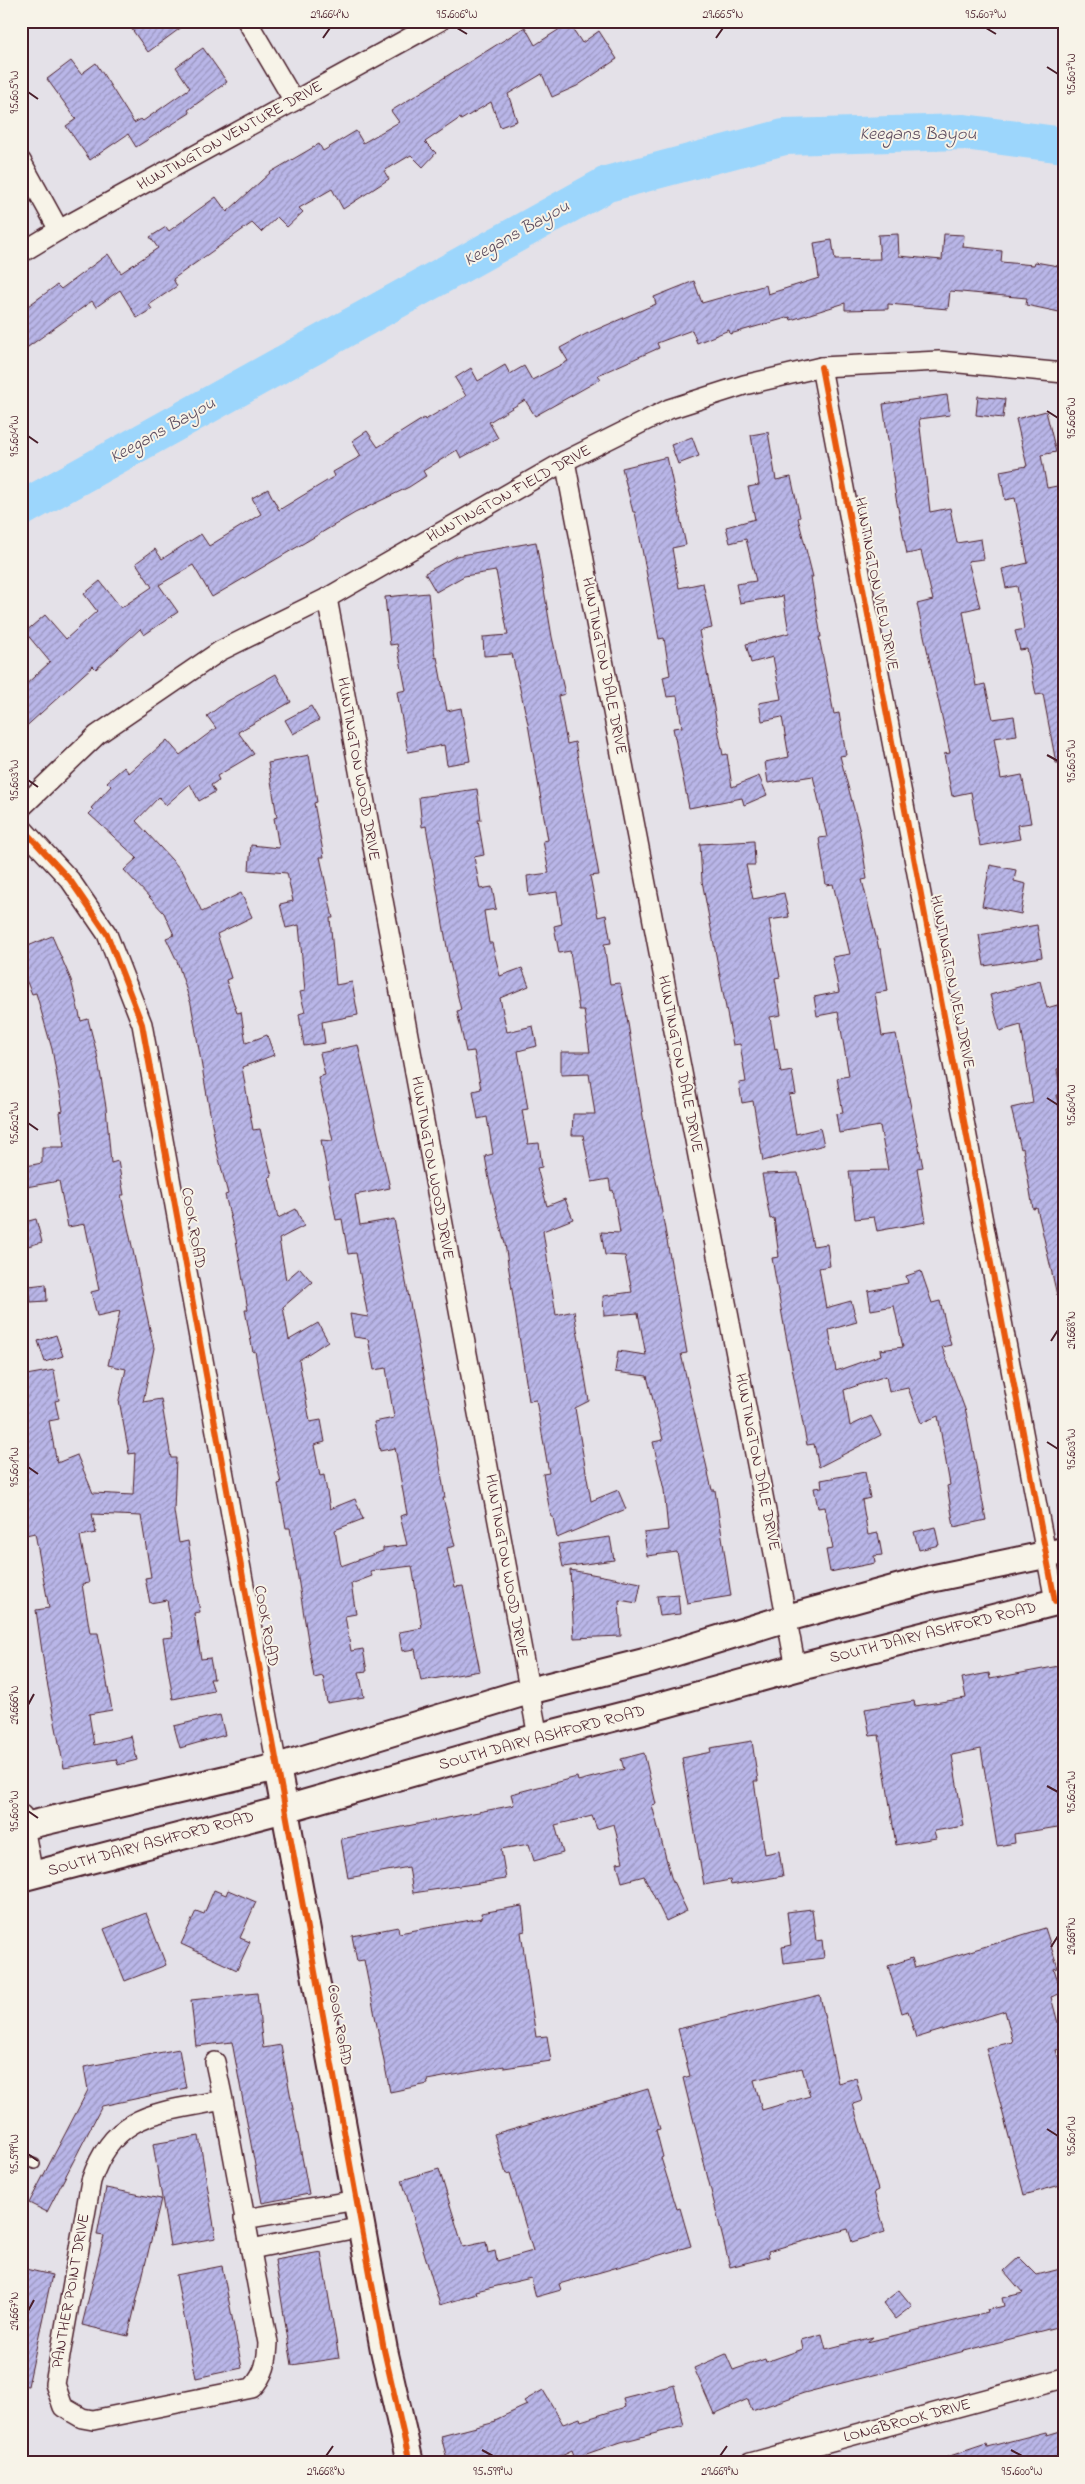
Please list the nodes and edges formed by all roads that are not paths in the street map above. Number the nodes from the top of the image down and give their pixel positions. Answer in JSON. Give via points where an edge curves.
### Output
{"nodes":[{"id":1,"x":247,"y":21,"type":"edge"},
{"id":2,"x":440,"y":21,"type":"edge"},
{"id":3,"x":294,"y":101,"type":"junction"},
{"id":4,"x":21,"y":162,"type":"edge"},
{"id":5,"x":59,"y":230,"type":"junction"},
{"id":6,"x":21,"y":253,"type":"edge"},
{"id":7,"x":821,"y":367,"type":"junction"},
{"id":8,"x":1064,"y":373,"type":"edge"},
{"id":9,"x":564,"y":461,"type":"junction"},
{"id":10,"x":327,"y":598,"type":"junction"},
{"id":11,"x":21,"y":808,"type":"edge"},
{"id":12,"x":21,"y":827,"type":"edge"},
{"id":13,"x":1055,"y":1553,"type":"edge"},
{"id":14,"x":1059,"y":1601,"type":"edge"},
{"id":15,"x":787,"y":1618,"type":"junction"},
{"id":16,"x":796,"y":1668,"type":"junction"},
{"id":17,"x":529,"y":1691,"type":"junction"},
{"id":18,"x":538,"y":1737,"type":"junction"},
{"id":19,"x":277,"y":1767,"type":"junction"},
{"id":20,"x":285,"y":1809,"type":"junction"},
{"id":21,"x":22,"y":1822,"type":"edge"},
{"id":22,"x":27,"y":1877,"type":"edge"},
{"id":23,"x":215,"y":2062,"type":"dead end"},
{"id":24,"x":222,"y":2100,"type":"junction"},
{"id":25,"x":21,"y":2159,"type":"edge"},
{"id":26,"x":35,"y":2164,"type":"dead end"},
{"id":27,"x":357,"y":2200,"type":"junction"},
{"id":28,"x":244,"y":2218,"type":"junction"},
{"id":29,"x":362,"y":2227,"type":"junction"},
{"id":30,"x":251,"y":2249,"type":"junction"},
{"id":31,"x":1064,"y":2378,"type":"edge"},
{"id":32,"x":410,"y":2463,"type":"edge"},
{"id":33,"x":750,"y":2463,"type":"edge"}],
"edges":[{"from":1,"to":3,"type":"street"},
{"from":2,"to":3,"type":"street","name":"HUNTINGTON VENTURE DRIVE"},
{"from":3,"to":5,"type":"street","name":"HUNTINGTON VENTURE DRIVE"},
{"from":4,"to":5,"type":"street"},
{"from":5,"to":6,"type":"street","name":"HUNTINGTON VENTURE DRIVE"},
{"from":7,"to":8,"type":"street","name":"HUNTINGTON FIELD DRIVE","via":[[939,361]]},
{"from":7,"to":9,"type":"street","name":"HUNTINGTON FIELD DRIVE","via":[[744,385],[669,409]]},
{"from":7,"to":13,"type":"street","name":"HUNTINGTON VIEW DRIVE"},
{"from":9,"to":10,"type":"street","name":"HUNTINGTON FIELD DRIVE"},
{"from":9,"to":15,"type":"street","name":"HUNTINGTON DALE DRIVE"},
{"from":10,"to":11,"type":"street","name":"HUNTINGTON FIELD DRIVE","via":[[220,651],[97,735]]},
{"from":10,"to":17,"type":"street","name":"HUNTINGTON WOOD DRIVE"},
{"from":12,"to":19,"type":"street","name":"COOK ROAD","via":[[70,880],[107,934],[142,1024]]},
{"from":13,"to":14,"type":"street","name":"HUNTINGTON VIEW DRIVE"},
{"from":13,"to":15,"type":"main road","via":[[930,1579]]},
{"from":14,"to":16,"type":"main road","name":"SOUTH DAIRY ASHFORD ROAD"},
{"from":15,"to":16,"type":"street","name":"HUNTINGTON DALE DRIVE"},
{"from":15,"to":17,"type":"main road","via":[[644,1662]]},
{"from":16,"to":18,"type":"main road","name":"SOUTH DAIRY ASHFORD ROAD"},
{"from":17,"to":18,"type":"street","name":"HUNTINGTON WOOD DRIVE"},
{"from":17,"to":19,"type":"main road"},
{"from":18,"to":20,"type":"main road","name":"SOUTH DAIRY ASHFORD ROAD"},
{"from":19,"to":20,"type":"main road","name":"COOK ROAD"},
{"from":19,"to":21,"type":"main road"},
{"from":20,"to":22,"type":"main road","name":"SOUTH DAIRY ASHFORD ROAD"},
{"from":20,"to":27,"type":"main road","name":"COOK ROAD"},
{"from":21,"to":22,"type":"street"},
{"from":23,"to":24,"type":"street","name":"PANTHER POINT DRIVE"},
{"from":24,"to":28,"type":"street","name":"PANTHER POINT DRIVE"},
{"from":24,"to":30,"type":"street","name":"PANTHER POINT DRIVE","via":[[146,2116],[128,2125],[98,2159],[91,2182],[55,2384],[63,2406],[82,2418],[94,2420],[252,2388],[261,2378],[267,2362],[268,2343]]},
{"from":25,"to":26,"type":"lane"},
{"from":27,"to":28,"type":"street"},
{"from":27,"to":29,"type":"main road","name":"COOK ROAD"},
{"from":28,"to":30,"type":"street","name":"PANTHER POINT DRIVE"},
{"from":29,"to":30,"type":"street"},
{"from":29,"to":32,"type":"main road","name":"COOK ROAD","via":[[384,2350]]},
{"from":31,"to":33,"type":"street","name":"LONGBROOK DRIVE"}]}
